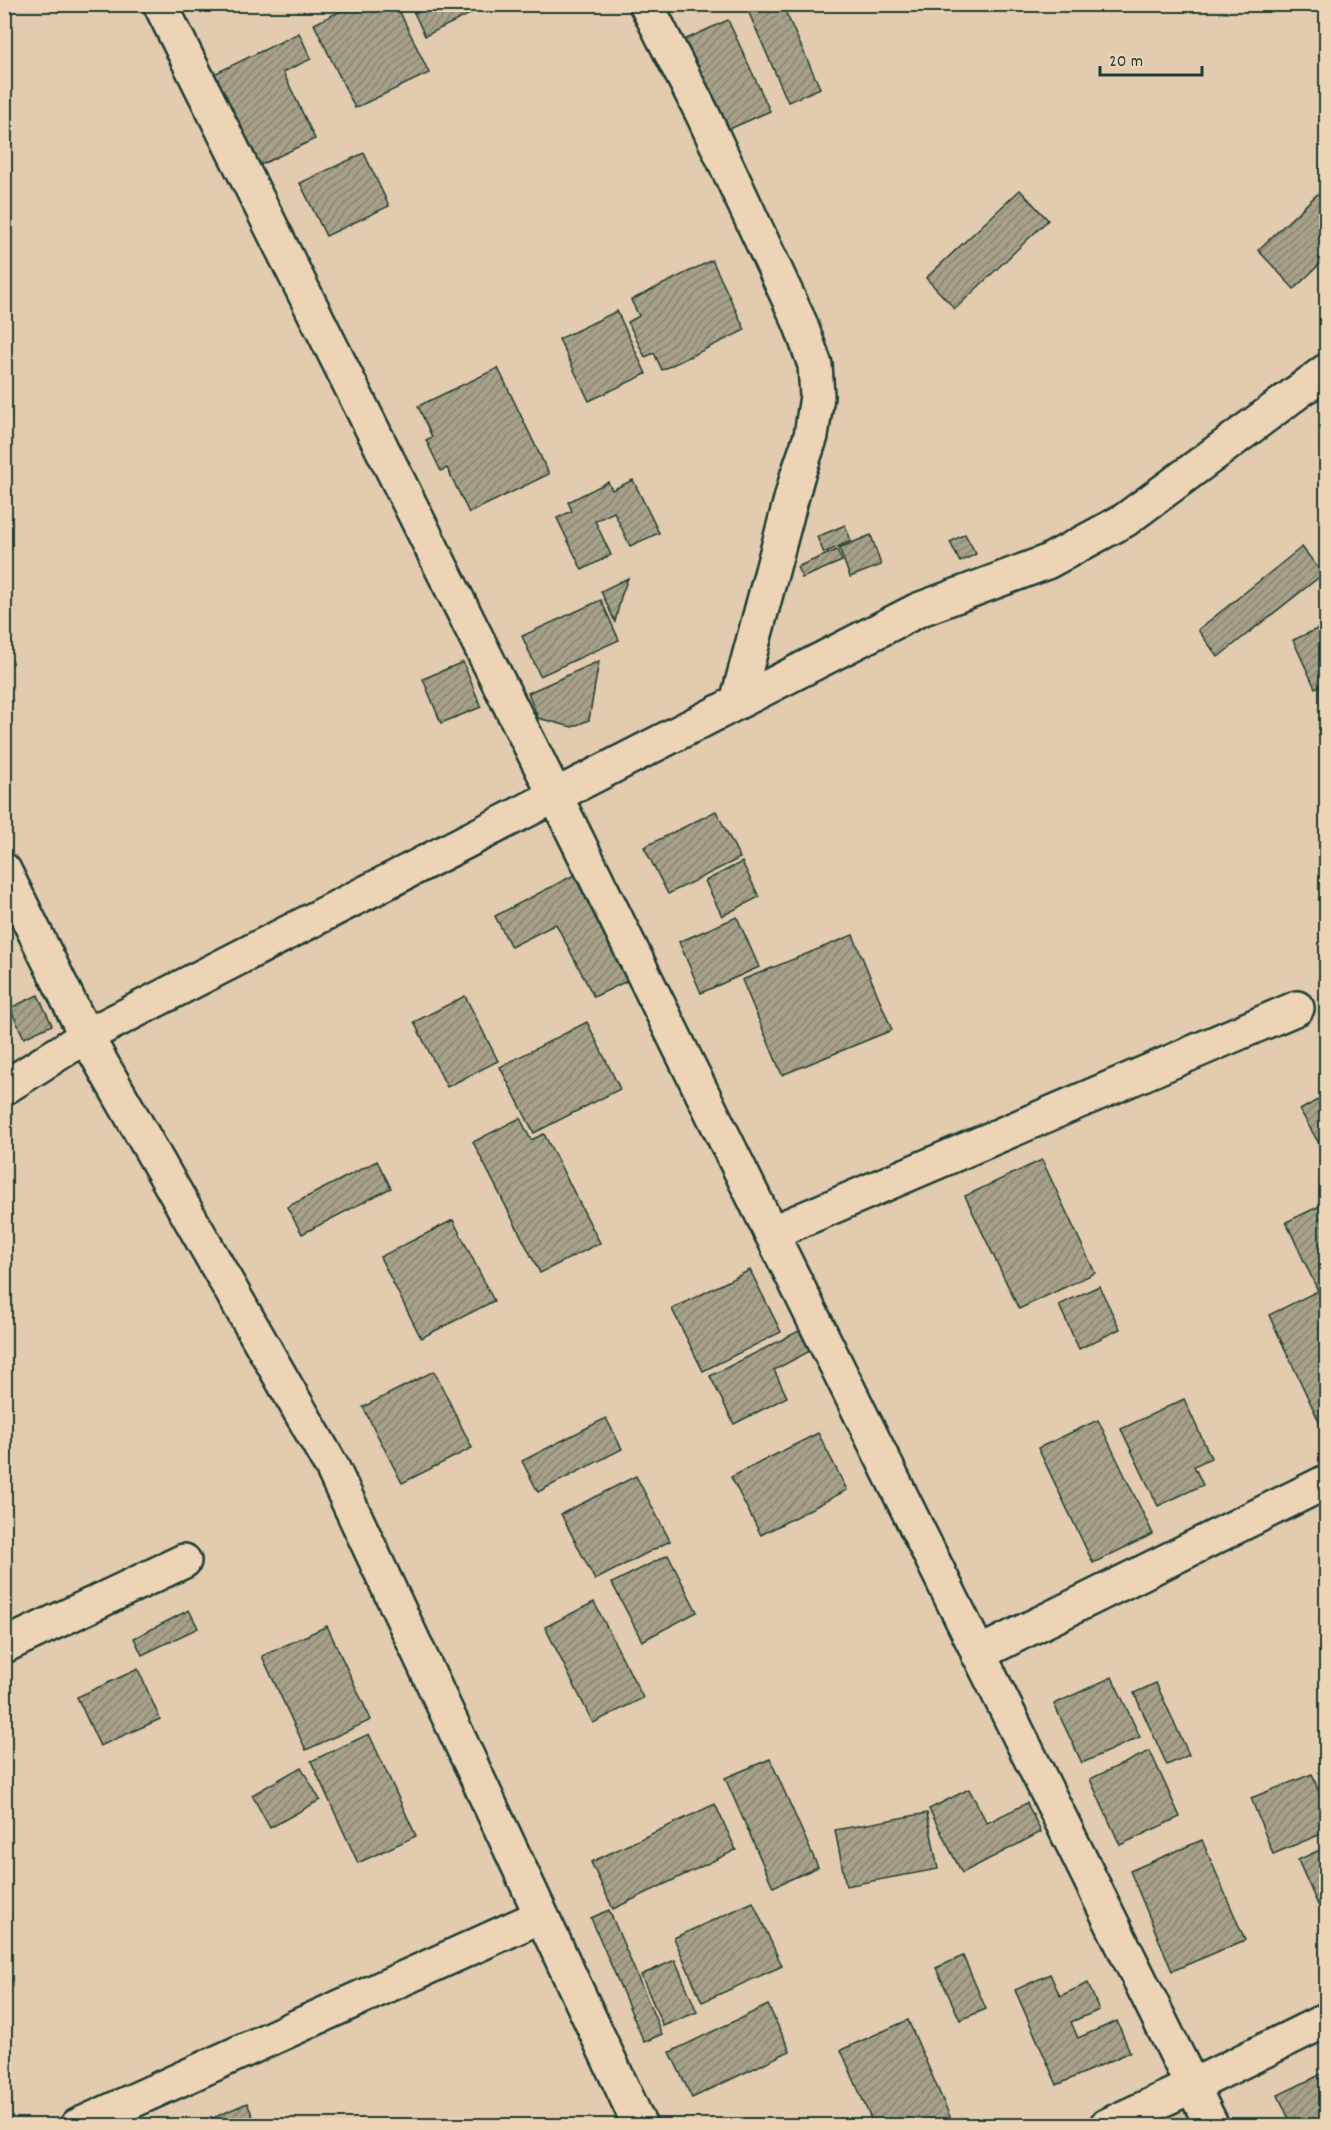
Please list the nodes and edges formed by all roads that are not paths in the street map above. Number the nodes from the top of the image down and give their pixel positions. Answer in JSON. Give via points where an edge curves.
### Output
{"nodes":[{"id":1,"x":160,"y":4,"type":"edge"},
{"id":2,"x":646,"y":4,"type":"edge"},
{"id":3,"x":1326,"y":371,"type":"edge"},
{"id":4,"x":737,"y":702,"type":"junction"},
{"id":5,"x":555,"y":795,"type":"junction"},
{"id":6,"x":4,"y":870,"type":"edge"},
{"id":7,"x":1297,"y":1008,"type":"dead end"},
{"id":8,"x":86,"y":1036,"type":"junction"},
{"id":9,"x":4,"y":1088,"type":"edge"},
{"id":10,"x":771,"y":1233,"type":"junction"},
{"id":11,"x":1326,"y":1482,"type":"edge"},
{"id":12,"x":184,"y":1561,"type":"dead end"},
{"id":13,"x":4,"y":1646,"type":"edge"},
{"id":14,"x":978,"y":1654,"type":"junction"},
{"id":15,"x":541,"y":1916,"type":"junction"},
{"id":16,"x":1326,"y":2020,"type":"edge"},
{"id":17,"x":1192,"y":2086,"type":"junction"},
{"id":18,"x":88,"y":2123,"type":"edge"},
{"id":19,"x":640,"y":2126,"type":"edge"},
{"id":20,"x":1106,"y":2126,"type":"edge"},
{"id":21,"x":1212,"y":2126,"type":"edge"}],
"edges":[{"from":1,"to":5,"type":"street"},
{"from":2,"to":4,"type":"street","via":[[712,134],[800,323],[815,365],[817,396],[811,436],[796,477]]},
{"from":3,"to":4,"type":"street","via":[[1125,520],[1047,562],[918,610]]},
{"from":4,"to":5,"type":"street"},
{"from":5,"to":8,"type":"street"},
{"from":5,"to":10,"type":"street"},
{"from":6,"to":8,"type":"street"},
{"from":7,"to":10,"type":"street"},
{"from":8,"to":9,"type":"street"},
{"from":8,"to":15,"type":"street","via":[[332,1467]]},
{"from":10,"to":14,"type":"street"},
{"from":11,"to":14,"type":"street"},
{"from":12,"to":13,"type":"street"},
{"from":14,"to":17,"type":"street"},
{"from":15,"to":18,"type":"street"},
{"from":15,"to":19,"type":"street"},
{"from":16,"to":17,"type":"street"},
{"from":17,"to":20,"type":"street"},
{"from":17,"to":21,"type":"street"}]}
